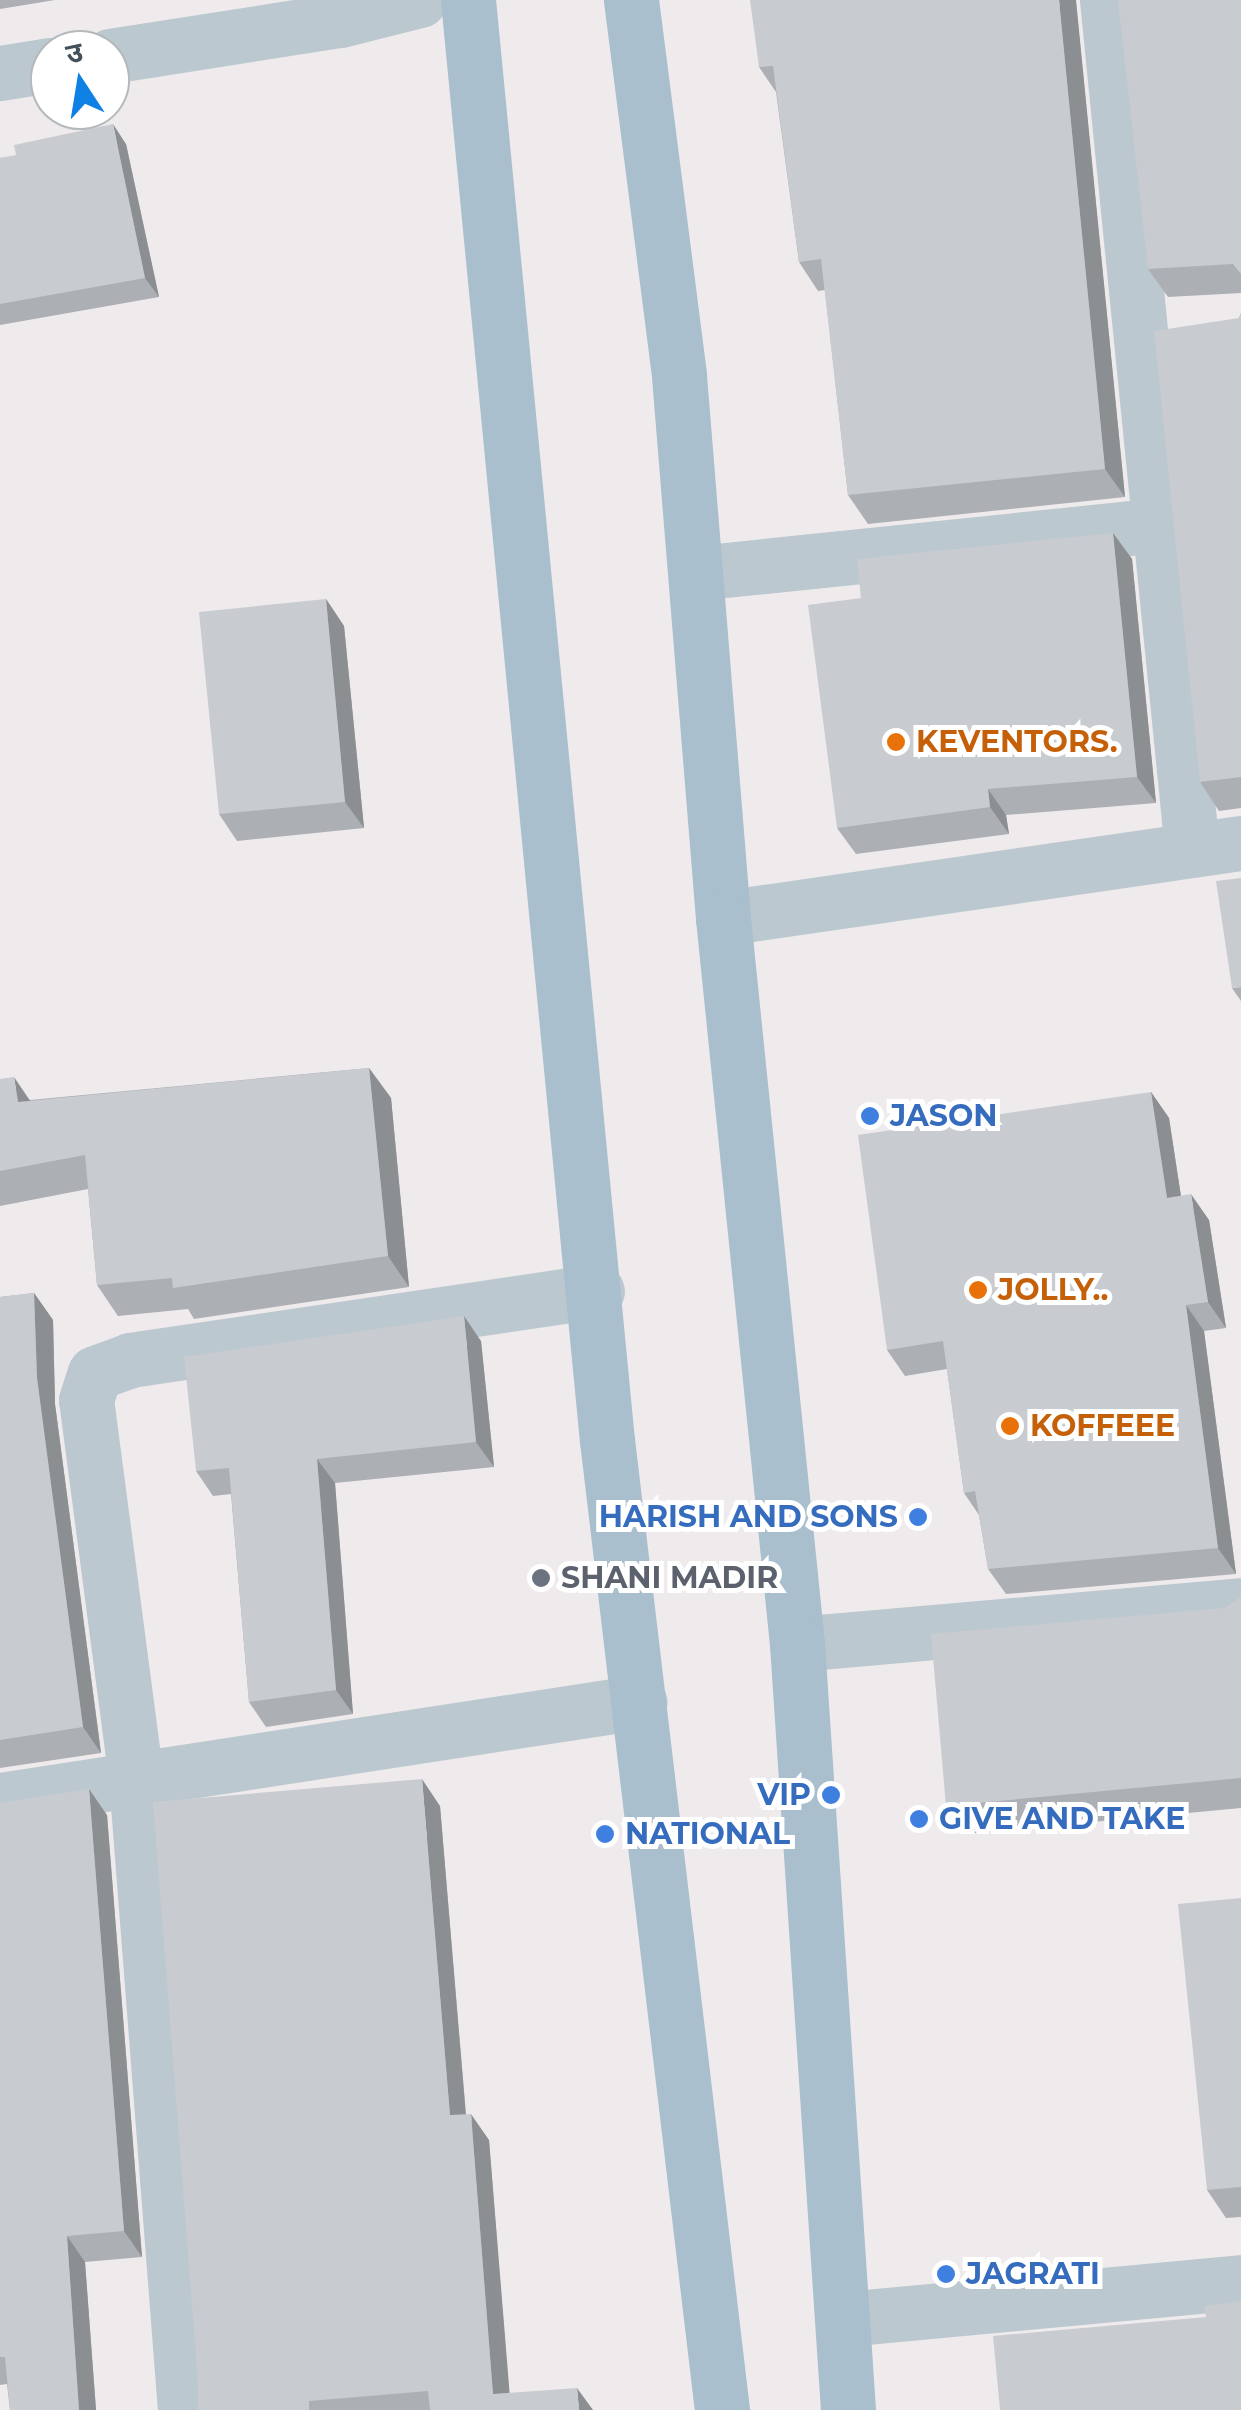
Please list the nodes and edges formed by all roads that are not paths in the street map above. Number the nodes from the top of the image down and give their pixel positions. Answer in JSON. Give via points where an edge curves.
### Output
{"nodes":[{"id":1,"x":420,"y":0,"type":"edge"},
{"id":2,"x":468,"y":0,"type":"edge"},
{"id":3,"x":631,"y":0,"type":"edge"},
{"id":4,"x":1107,"y":0,"type":"edge"},
{"id":5,"x":130,"y":53,"type":"edge"},
{"id":6,"x":30,"y":68,"type":"edge"},
{"id":7,"x":0,"y":73,"type":"edge"},
{"id":8,"x":1158,"y":525,"type":"junction"},
{"id":9,"x":696,"y":573,"type":"junction"},
{"id":10,"x":1216,"y":847,"type":"edge"},
{"id":11,"x":723,"y":918,"type":"junction"},
{"id":12,"x":598,"y":1290,"type":"junction"},
{"id":13,"x":1241,"y":1605,"type":"edge"},
{"id":14,"x":797,"y":1644,"type":"junction"},
{"id":15,"x":640,"y":1702,"type":"junction"},
{"id":16,"x":136,"y":1779,"type":"junction"},
{"id":17,"x":0,"y":1800,"type":"edge"},
{"id":18,"x":1241,"y":2282,"type":"edge"},
{"id":19,"x":844,"y":2319,"type":"junction"},
{"id":20,"x":185,"y":2410,"type":"edge"},
{"id":21,"x":722,"y":2410,"type":"edge"},
{"id":22,"x":848,"y":2410,"type":"edge"}],
"edges":[{"from":1,"to":5,"type":"street","via":[[340,20]]},
{"from":2,"to":12,"type":"main road"},
{"from":3,"to":9,"type":"main road","via":[[679,376]]},
{"from":4,"to":8,"type":"street","via":[[1165,329]]},
{"from":6,"to":7,"type":"street"},
{"from":8,"to":9,"type":"street"},
{"from":8,"to":10,"type":"street"},
{"from":9,"to":11,"type":"main road"},
{"from":10,"to":11,"type":"street"},
{"from":11,"to":14,"type":"main road"},
{"from":12,"to":15,"type":"main road","via":[[608,1440]]},
{"from":12,"to":16,"type":"street","via":[[130,1360],[95,1373],[86,1400]]},
{"from":13,"to":14,"type":"street"},
{"from":14,"to":19,"type":"main road"},
{"from":15,"to":16,"type":"street"},
{"from":15,"to":21,"type":"main road"},
{"from":16,"to":17,"type":"street"},
{"from":16,"to":20,"type":"street"},
{"from":18,"to":19,"type":"street"},
{"from":19,"to":22,"type":"main road"}]}
